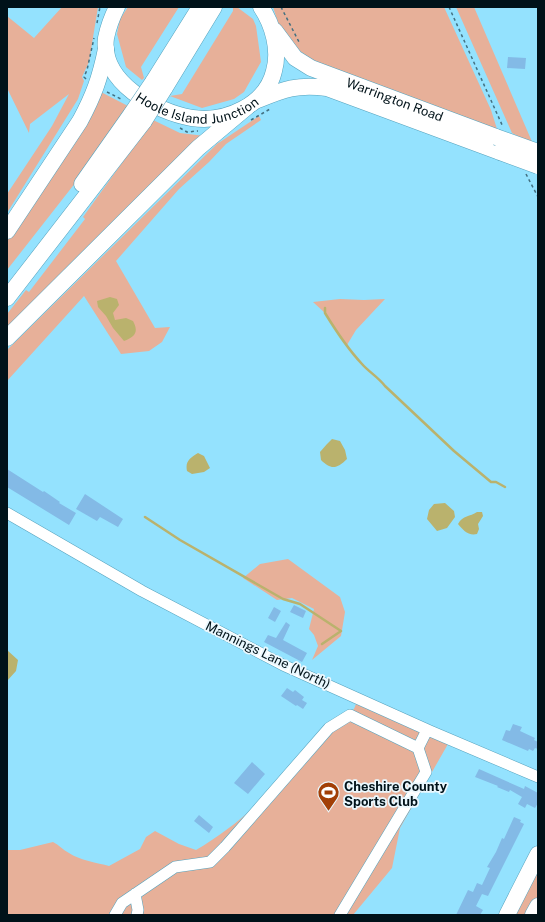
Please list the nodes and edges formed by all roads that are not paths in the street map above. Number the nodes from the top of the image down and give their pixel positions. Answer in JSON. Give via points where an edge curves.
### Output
{"nodes":[{"id":1,"x":117,"y":7,"type":"edge"},
{"id":2,"x":200,"y":7,"type":"edge"},
{"id":3,"x":214,"y":7,"type":"edge"},
{"id":4,"x":266,"y":13,"type":"edge"},
{"id":5,"x":106,"y":48,"type":"junction"},
{"id":6,"x":159,"y":86,"type":"junction"},
{"id":7,"x":250,"y":110,"type":"junction"},
{"id":8,"x":138,"y":117,"type":"junction"},
{"id":9,"x":538,"y":152,"type":"edge"},
{"id":10,"x":532,"y":170,"type":"edge"},
{"id":11,"x":7,"y":230,"type":"edge"},
{"id":12,"x":7,"y":282,"type":"edge"},
{"id":13,"x":7,"y":298,"type":"edge"},
{"id":14,"x":7,"y":338,"type":"edge"},
{"id":15,"x":7,"y":513,"type":"edge"},
{"id":16,"x":427,"y":730,"type":"junction"},
{"id":17,"x":418,"y":748,"type":"junction"},
{"id":18,"x":538,"y":777,"type":"edge"},
{"id":19,"x":537,"y":857,"type":"edge"},
{"id":20,"x":135,"y":894,"type":"junction"},
{"id":21,"x":538,"y":906,"type":"edge"},
{"id":22,"x":115,"y":915,"type":"edge"},
{"id":23,"x":137,"y":915,"type":"edge"},
{"id":24,"x":340,"y":915,"type":"edge"},
{"id":25,"x":507,"y":915,"type":"edge"},
{"id":26,"x":533,"y":915,"type":"edge"}],
"edges":[{"from":1,"to":5,"type":"highway","name":"Hoole Island Junction","via":[[110,24]]},
{"from":2,"to":6,"type":"highway"},
{"from":3,"to":6,"type":"highway"},
{"from":4,"to":7,"type":"highway","name":"Hoole Island Junction","via":[[274,39],[276,64],[267,88]]},
{"from":4,"to":9,"type":"highway","name":"Warrington Road","bridge":true,"via":[[280,39],[295,58],[311,68],[499,132]]},
{"from":5,"to":7,"type":"highway","name":"Hoole Island Junction","via":[[113,69],[128,88],[164,110],[189,117],[208,118]]},
{"from":5,"to":11,"type":"highway","via":[[101,74],[90,103]]},
{"from":6,"to":8,"type":"highway","bridge":true},
{"from":7,"to":10,"type":"highway","name":"Warrington Road","bridge":true,"via":[[285,89],[296,86],[327,88],[500,152]]},
{"from":7,"to":14,"type":"highway","via":[[198,148]]},
{"from":8,"to":12,"type":"highway"},
{"from":8,"to":13,"type":"highway"},
{"from":15,"to":16,"type":"street","name":"Mannings Lane (North)","via":[[142,591],[283,665]]},
{"from":16,"to":17,"type":"street"},
{"from":16,"to":18,"type":"street","name":"Mannings Lane (North)"},
{"from":17,"to":20,"type":"street","via":[[350,715],[329,728],[210,862],[175,867]]},
{"from":17,"to":24,"type":"street","via":[[426,772]]},
{"from":19,"to":25,"type":"highway"},
{"from":20,"to":22,"type":"street","via":[[122,903]]},
{"from":20,"to":23,"type":"street"},
{"from":21,"to":26,"type":"highway"}]}
